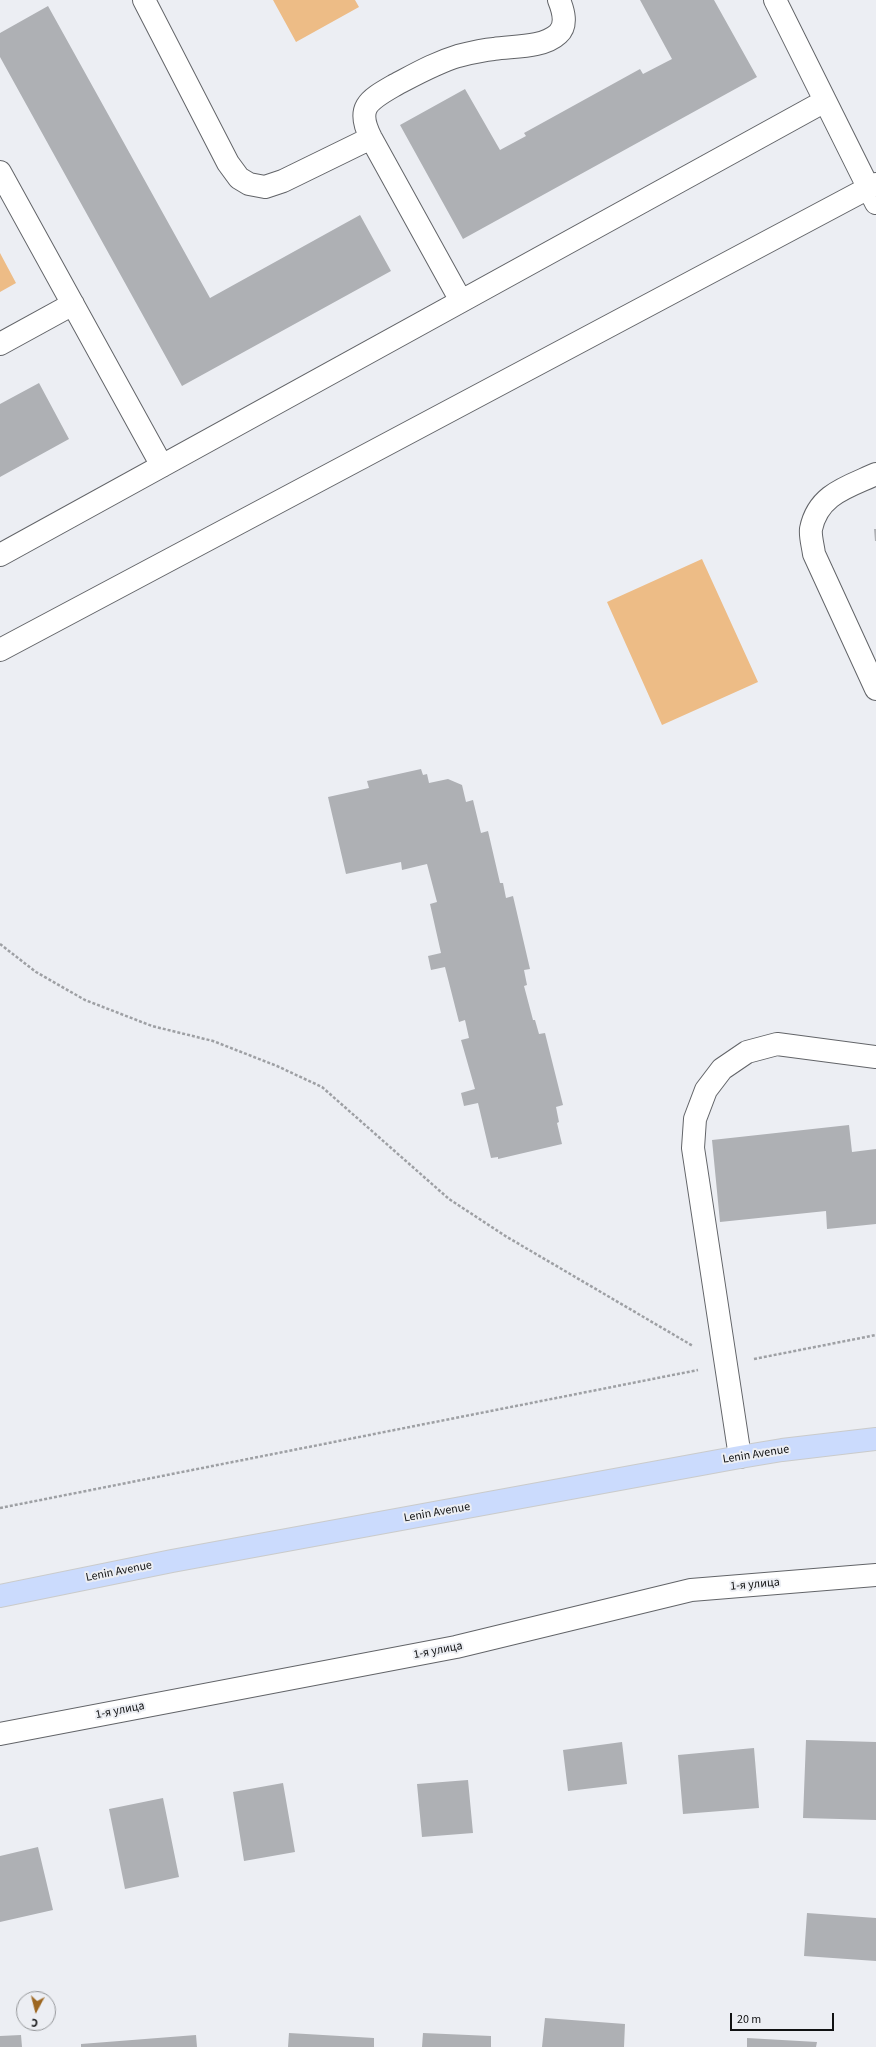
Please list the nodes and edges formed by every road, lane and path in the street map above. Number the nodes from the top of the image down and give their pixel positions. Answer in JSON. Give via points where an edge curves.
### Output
{"nodes":[{"id":1,"x":144,"y":0,"type":"edge"},
{"id":2,"x":559,"y":0,"type":"edge"},
{"id":3,"x":775,"y":0,"type":"edge"},
{"id":4,"x":825,"y":101,"type":"junction"},
{"id":5,"x":371,"y":138,"type":"junction"},
{"id":6,"x":0,"y":172,"type":"edge"},
{"id":7,"x":874,"y":191,"type":"edge"},
{"id":8,"x":461,"y":301,"type":"junction"},
{"id":9,"x":73,"y":304,"type":"junction"},
{"id":10,"x":0,"y":344,"type":"edge"},
{"id":11,"x":162,"y":466,"type":"junction"},
{"id":12,"x":876,"y":474,"type":"edge"},
{"id":13,"x":0,"y":555,"type":"edge"},
{"id":14,"x":0,"y":650,"type":"edge"},
{"id":15,"x":876,"y":689,"type":"edge"},
{"id":16,"x":0,"y":944,"type":"edge"},
{"id":17,"x":876,"y":1057,"type":"edge"},
{"id":18,"x":876,"y":1335,"type":"edge"},
{"id":19,"x":726,"y":1365,"type":"junction"},
{"id":20,"x":876,"y":1439,"type":"edge"},
{"id":21,"x":740,"y":1458,"type":"junction"},
{"id":22,"x":0,"y":1508,"type":"edge"},
{"id":23,"x":876,"y":1575,"type":"edge"},
{"id":24,"x":0,"y":1596,"type":"edge"},
{"id":25,"x":0,"y":1734,"type":"edge"}],
"edges":[{"from":1,"to":5,"type":"street","via":[[228,163],[239,178],[249,184],[265,187],[283,181]]},
{"from":2,"to":5,"type":"street","via":[[564,12],[564,23],[559,34],[524,46],[477,52],[435,63],[377,95],[367,105],[363,115],[364,124]]},
{"from":3,"to":4,"type":"street"},
{"from":4,"to":7,"type":"street"},
{"from":4,"to":8,"type":"street"},
{"from":5,"to":8,"type":"street"},
{"from":6,"to":9,"type":"street"},
{"from":7,"to":14,"type":"street"},
{"from":8,"to":11,"type":"street"},
{"from":9,"to":10,"type":"street"},
{"from":9,"to":11,"type":"street"},
{"from":11,"to":13,"type":"street"},
{"from":12,"to":15,"type":"street","via":[[833,494],[818,510],[811,530],[814,554]]},
{"from":16,"to":19,"type":"path","via":[[36,972],[85,1000],[152,1026],[213,1041],[278,1066],[322,1087],[449,1199],[507,1237]]},
{"from":17,"to":19,"type":"street","via":[[778,1044],[747,1052],[722,1069],[706,1090],[694,1119],[693,1148]]},
{"from":18,"to":19,"type":"path"},
{"from":19,"to":21,"type":"street"},
{"from":19,"to":22,"type":"path"},
{"from":20,"to":21,"type":"main road","name":"Lenin Avenue","via":[[782,1450]]},
{"from":21,"to":24,"type":"main road","name":"Lenin Avenue","via":[[180,1560]]},
{"from":23,"to":25,"type":"street","name":"1-я улица","via":[[691,1590],[456,1647]]}]}
